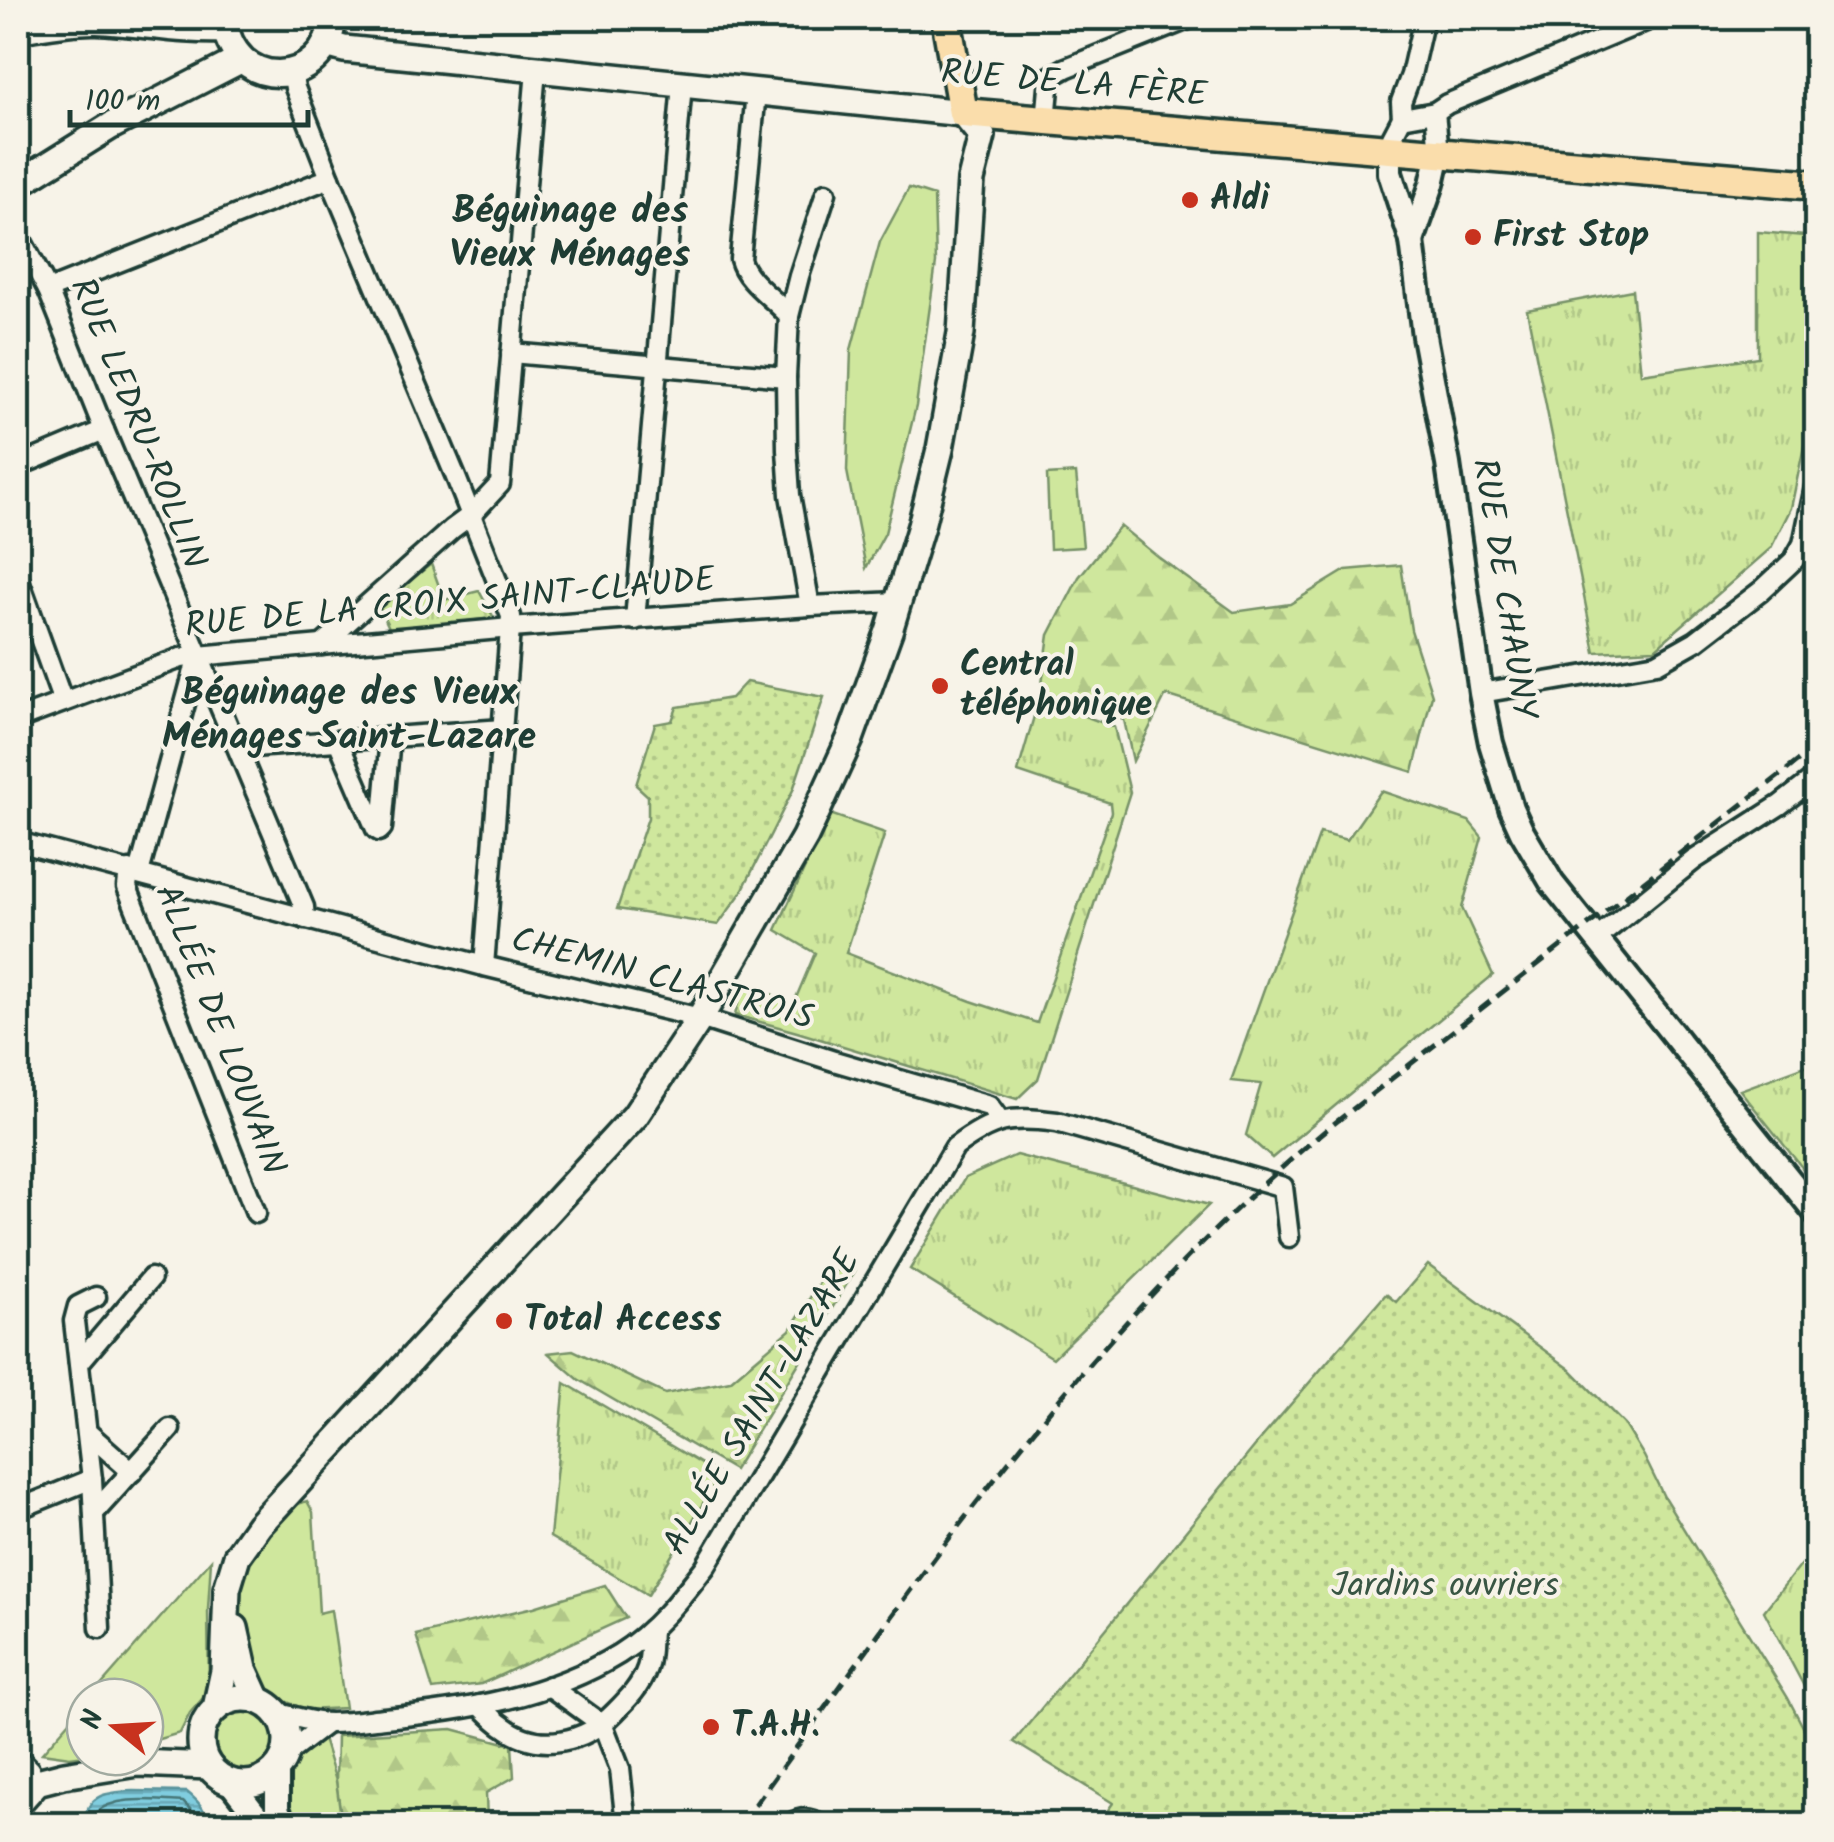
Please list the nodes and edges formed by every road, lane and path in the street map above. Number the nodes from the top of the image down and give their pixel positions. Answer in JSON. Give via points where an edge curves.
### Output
{"nodes":[{"id":1,"x":332,"y":18,"type":"edge"},
{"id":2,"x":946,"y":18,"type":"edge"},
{"id":3,"x":1191,"y":18,"type":"edge"},
{"id":4,"x":1424,"y":18,"type":"edge"},
{"id":5,"x":1653,"y":18,"type":"edge"},
{"id":6,"x":154,"y":24,"type":"edge"},
{"id":7,"x":224,"y":25,"type":"edge"},
{"id":8,"x":18,"y":33,"type":"edge"},
{"id":9,"x":326,"y":44,"type":"junction"},
{"id":10,"x":240,"y":60,"type":"junction"},
{"id":11,"x":536,"y":70,"type":"junction"},
{"id":12,"x":292,"y":72,"type":"junction"},
{"id":13,"x":682,"y":84,"type":"junction"},
{"id":14,"x":756,"y":92,"type":"junction"},
{"id":15,"x":1436,"y":112,"type":"junction"},
{"id":16,"x":963,"y":114,"type":"junction"},
{"id":17,"x":1402,"y":118,"type":"junction"},
{"id":18,"x":1046,"y":120,"type":"junction"},
{"id":19,"x":1390,"y":150,"type":"junction"},
{"id":20,"x":1439,"y":154,"type":"junction"},
{"id":21,"x":330,"y":178,"type":"junction"},
{"id":22,"x":18,"y":184,"type":"edge"},
{"id":23,"x":1816,"y":185,"type":"edge"},
{"id":24,"x":826,"y":193,"type":"dead end"},
{"id":25,"x":18,"y":234,"type":"edge"},
{"id":26,"x":1412,"y":241,"type":"junction"},
{"id":27,"x":48,"y":290,"type":"junction"},
{"id":28,"x":789,"y":316,"type":"junction"},
{"id":29,"x":511,"y":354,"type":"junction"},
{"id":30,"x":657,"y":366,"type":"junction"},
{"id":31,"x":786,"y":377,"type":"junction"},
{"id":32,"x":104,"y":430,"type":"junction"},
{"id":33,"x":18,"y":466,"type":"edge"},
{"id":34,"x":1816,"y":482,"type":"edge"},
{"id":35,"x":471,"y":514,"type":"junction"},
{"id":36,"x":18,"y":577,"type":"edge"},
{"id":37,"x":898,"y":602,"type":"junction"},
{"id":38,"x":810,"y":606,"type":"junction"},
{"id":39,"x":634,"y":620,"type":"junction"},
{"id":40,"x":511,"y":628,"type":"junction"},
{"id":41,"x":321,"y":645,"type":"junction"},
{"id":42,"x":198,"y":656,"type":"junction"},
{"id":43,"x":1481,"y":693,"type":"junction"},
{"id":44,"x":63,"y":702,"type":"junction"},
{"id":45,"x":18,"y":719,"type":"edge"},
{"id":46,"x":503,"y":729,"type":"junction"},
{"id":47,"x":390,"y":737,"type":"junction"},
{"id":48,"x":338,"y":741,"type":"junction"},
{"id":49,"x":238,"y":748,"type":"junction"},
{"id":50,"x":1816,"y":777,"type":"edge"},
{"id":51,"x":18,"y":842,"type":"edge"},
{"id":52,"x":134,"y":872,"type":"junction"},
{"id":53,"x":304,"y":918,"type":"junction"},
{"id":54,"x":1591,"y":933,"type":"junction"},
{"id":55,"x":484,"y":966,"type":"junction"},
{"id":56,"x":700,"y":1018,"type":"junction"},
{"id":57,"x":1000,"y":1120,"type":"junction"},
{"id":58,"x":1816,"y":1212,"type":"edge"},
{"id":59,"x":256,"y":1213,"type":"dead end"},
{"id":60,"x":1289,"y":1237,"type":"dead end"},
{"id":61,"x":151,"y":1278,"type":"dead end"},
{"id":62,"x":96,"y":1298,"type":"dead end"},
{"id":63,"x":79,"y":1362,"type":"junction"},
{"id":64,"x":170,"y":1429,"type":"dead end"},
{"id":65,"x":88,"y":1432,"type":"junction"},
{"id":66,"x":132,"y":1472,"type":"junction"},
{"id":67,"x":92,"y":1479,"type":"junction"},
{"id":68,"x":18,"y":1509,"type":"edge"},
{"id":69,"x":94,"y":1513,"type":"junction"},
{"id":70,"x":227,"y":1589,"type":"junction"},
{"id":71,"x":100,"y":1628,"type":"dead end"},
{"id":72,"x":651,"y":1629,"type":"junction"},
{"id":73,"x":549,"y":1686,"type":"junction"},
{"id":74,"x":480,"y":1705,"type":"junction"},
{"id":75,"x":268,"y":1706,"type":"junction"},
{"id":76,"x":210,"y":1718,"type":"junction"},
{"id":77,"x":327,"y":1723,"type":"junction"},
{"id":78,"x":602,"y":1725,"type":"junction"},
{"id":79,"x":165,"y":1752,"type":"edge"},
{"id":80,"x":18,"y":1758,"type":"edge"},
{"id":81,"x":281,"y":1762,"type":"junction"},
{"id":82,"x":165,"y":1767,"type":"edge"},
{"id":83,"x":219,"y":1774,"type":"junction"},
{"id":84,"x":65,"y":1777,"type":"edge"},
{"id":85,"x":37,"y":1782,"type":"junction"},
{"id":86,"x":18,"y":1804,"type":"edge"},
{"id":87,"x":263,"y":1824,"type":"edge"},
{"id":88,"x":284,"y":1824,"type":"edge"},
{"id":89,"x":626,"y":1824,"type":"edge"},
{"id":90,"x":790,"y":1824,"type":"edge"},
{"id":91,"x":821,"y":1824,"type":"edge"}],
"edges":[{"from":1,"to":9,"type":"main road"},
{"from":2,"to":16,"type":"main road"},
{"from":3,"to":18,"type":"street","via":[[1050,78]]},
{"from":4,"to":17,"type":"street"},
{"from":5,"to":15,"type":"street"},
{"from":6,"to":7,"type":"street"},
{"from":6,"to":8,"type":"street"},
{"from":7,"to":10,"type":"main road"},
{"from":9,"to":11,"type":"main road","name":"RUE DE LA FÈRE"},
{"from":9,"to":12,"type":"main road"},
{"from":10,"to":12,"type":"main road","via":[[274,73]]},
{"from":10,"to":22,"type":"main road","via":[[111,126]]},
{"from":11,"to":13,"type":"main road","name":"RUE DE LA FÈRE"},
{"from":11,"to":29,"type":"street"},
{"from":12,"to":21,"type":"street"},
{"from":13,"to":14,"type":"main road","name":"RUE DE LA FÈRE"},
{"from":13,"to":30,"type":"street"},
{"from":14,"to":16,"type":"main road","name":"RUE DE LA FÈRE"},
{"from":14,"to":28,"type":"street","via":[[740,259],[743,271]]},
{"from":15,"to":17,"type":"street"},
{"from":15,"to":20,"type":"street"},
{"from":16,"to":18,"type":"main road","name":"RUE DE LA FÈRE"},
{"from":16,"to":37,"type":"main road","via":[[982,136],[971,180],[961,333],[921,526]]},
{"from":17,"to":19,"type":"street"},
{"from":18,"to":19,"type":"main road","name":"RUE DE LA FÈRE"},
{"from":19,"to":20,"type":"main road","name":"RUE DE LA FÈRE"},
{"from":19,"to":26,"type":"street","name":"RUE DE CHAUNY","via":[[1390,173]]},
{"from":20,"to":23,"type":"main road","name":"RUE DE LA FÈRE"},
{"from":20,"to":26,"type":"street","name":"RUE DE CHAUNY"},
{"from":21,"to":27,"type":"street"},
{"from":21,"to":35,"type":"street"},
{"from":24,"to":28,"type":"street"},
{"from":25,"to":27,"type":"street","name":"RUE LEDRU-ROLLIN"},
{"from":26,"to":43,"type":"street","name":"RUE DE CHAUNY"},
{"from":27,"to":32,"type":"street","name":"RUE LEDRU-ROLLIN"},
{"from":28,"to":31,"type":"street"},
{"from":29,"to":30,"type":"street"},
{"from":29,"to":35,"type":"street","via":[[500,484]]},
{"from":30,"to":31,"type":"street"},
{"from":30,"to":39,"type":"street"},
{"from":31,"to":38,"type":"street","via":[[790,496]]},
{"from":32,"to":33,"type":"street"},
{"from":32,"to":42,"type":"street","name":"RUE LEDRU-ROLLIN"},
{"from":34,"to":43,"type":"street","via":[[1794,560],[1696,641],[1657,663]]},
{"from":35,"to":40,"type":"street"},
{"from":35,"to":41,"type":"street"},
{"from":36,"to":44,"type":"street"},
{"from":37,"to":38,"type":"street","name":"RUE DE LA CROIX SAINT-CLAUDE"},
{"from":37,"to":56,"type":"main road","via":[[850,739],[806,837]]},
{"from":38,"to":39,"type":"street","name":"RUE DE LA CROIX SAINT-CLAUDE"},
{"from":39,"to":40,"type":"street","name":"RUE DE LA CROIX SAINT-CLAUDE"},
{"from":40,"to":41,"type":"street","name":"RUE DE LA CROIX SAINT-CLAUDE"},
{"from":40,"to":46,"type":"street"},
{"from":41,"to":42,"type":"street","name":"RUE DE LA CROIX SAINT-CLAUDE"},
{"from":42,"to":44,"type":"street","name":"RUE DE LA CROIX SAINT-CLAUDE"},
{"from":42,"to":49,"type":"street","name":"RUE LEDRU-ROLLIN"},
{"from":42,"to":52,"type":"street"},
{"from":43,"to":54,"type":"street","name":"RUE DE CHAUNY","via":[[1516,820]]},
{"from":44,"to":45,"type":"street","name":"RUE DE LA CROIX SAINT-CLAUDE"},
{"from":46,"to":47,"type":"street"},
{"from":46,"to":55,"type":"street"},
{"from":47,"to":48,"type":"street"},
{"from":47,"to":48,"type":"street","via":[[379,831]]},
{"from":48,"to":49,"type":"street"},
{"from":49,"to":53,"type":"street","name":"RUE LEDRU-ROLLIN"},
{"from":50,"to":54,"type":"street"},
{"from":51,"to":52,"type":"street","name":"CHEMIN CLASTROIS"},
{"from":52,"to":53,"type":"street","name":"CHEMIN CLASTROIS"},
{"from":52,"to":59,"type":"street","name":"ALLÉE DE LOUVAIN","via":[[127,887]]},
{"from":53,"to":55,"type":"street","name":"CHEMIN CLASTROIS"},
{"from":54,"to":58,"type":"street","name":"RUE DE CHAUNY"},
{"from":55,"to":56,"type":"street","name":"CHEMIN CLASTROIS"},
{"from":56,"to":57,"type":"street","name":"CHEMIN CLASTROIS","via":[[989,1106]]},
{"from":56,"to":70,"type":"main road","via":[[635,1116],[259,1525],[237,1556]]},
{"from":57,"to":60,"type":"street","name":"CHEMIN CLASTROIS","via":[[1057,1122],[1282,1187]]},
{"from":57,"to":72,"type":"street","name":"ALLÉE SAINT-LAZARE","via":[[954,1146],[705,1567]]},
{"from":61,"to":63,"type":"street"},
{"from":62,"to":63,"type":"street","via":[[78,1306],[74,1321]]},
{"from":63,"to":65,"type":"street"},
{"from":64,"to":66,"type":"street"},
{"from":65,"to":66,"type":"street"},
{"from":65,"to":67,"type":"street"},
{"from":66,"to":69,"type":"street"},
{"from":67,"to":68,"type":"street"},
{"from":67,"to":69,"type":"street"},
{"from":69,"to":71,"type":"street"},
{"from":70,"to":75,"type":"main road","via":[[244,1669]]},
{"from":70,"to":76,"type":"main road","via":[[224,1672]]},
{"from":72,"to":73,"type":"street","name":"ALLÉE SAINT-LAZARE","via":[[620,1654]]},
{"from":72,"to":78,"type":"street","via":[[648,1666],[632,1695]]},
{"from":73,"to":74,"type":"street","name":"ALLÉE SAINT-LAZARE"},
{"from":73,"to":78,"type":"street"},
{"from":74,"to":77,"type":"street","name":"ALLÉE SAINT-LAZARE"},
{"from":74,"to":78,"type":"street","via":[[505,1728],[548,1742],[572,1740]]},
{"from":75,"to":76,"type":"main road","via":[[229,1700]]},
{"from":75,"to":77,"type":"street","name":"ALLÉE SAINT-LAZARE"},
{"from":75,"to":81,"type":"main road","via":[[285,1726]]},
{"from":76,"to":79,"type":"main road"},
{"from":76,"to":83,"type":"main road","via":[[203,1754]]},
{"from":77,"to":81,"type":"street"},
{"from":78,"to":89,"type":"street","via":[[620,1769]]},
{"from":80,"to":85,"type":"street"},
{"from":81,"to":83,"type":"main road","via":[[256,1782]]},
{"from":81,"to":88,"type":"street","via":[[276,1809]]},
{"from":82,"to":83,"type":"main road"},
{"from":83,"to":87,"type":"street"},
{"from":84,"to":85,"type":"main road"},
{"from":85,"to":86,"type":"main road"},
{"from":90,"to":91,"type":"street"}]}
